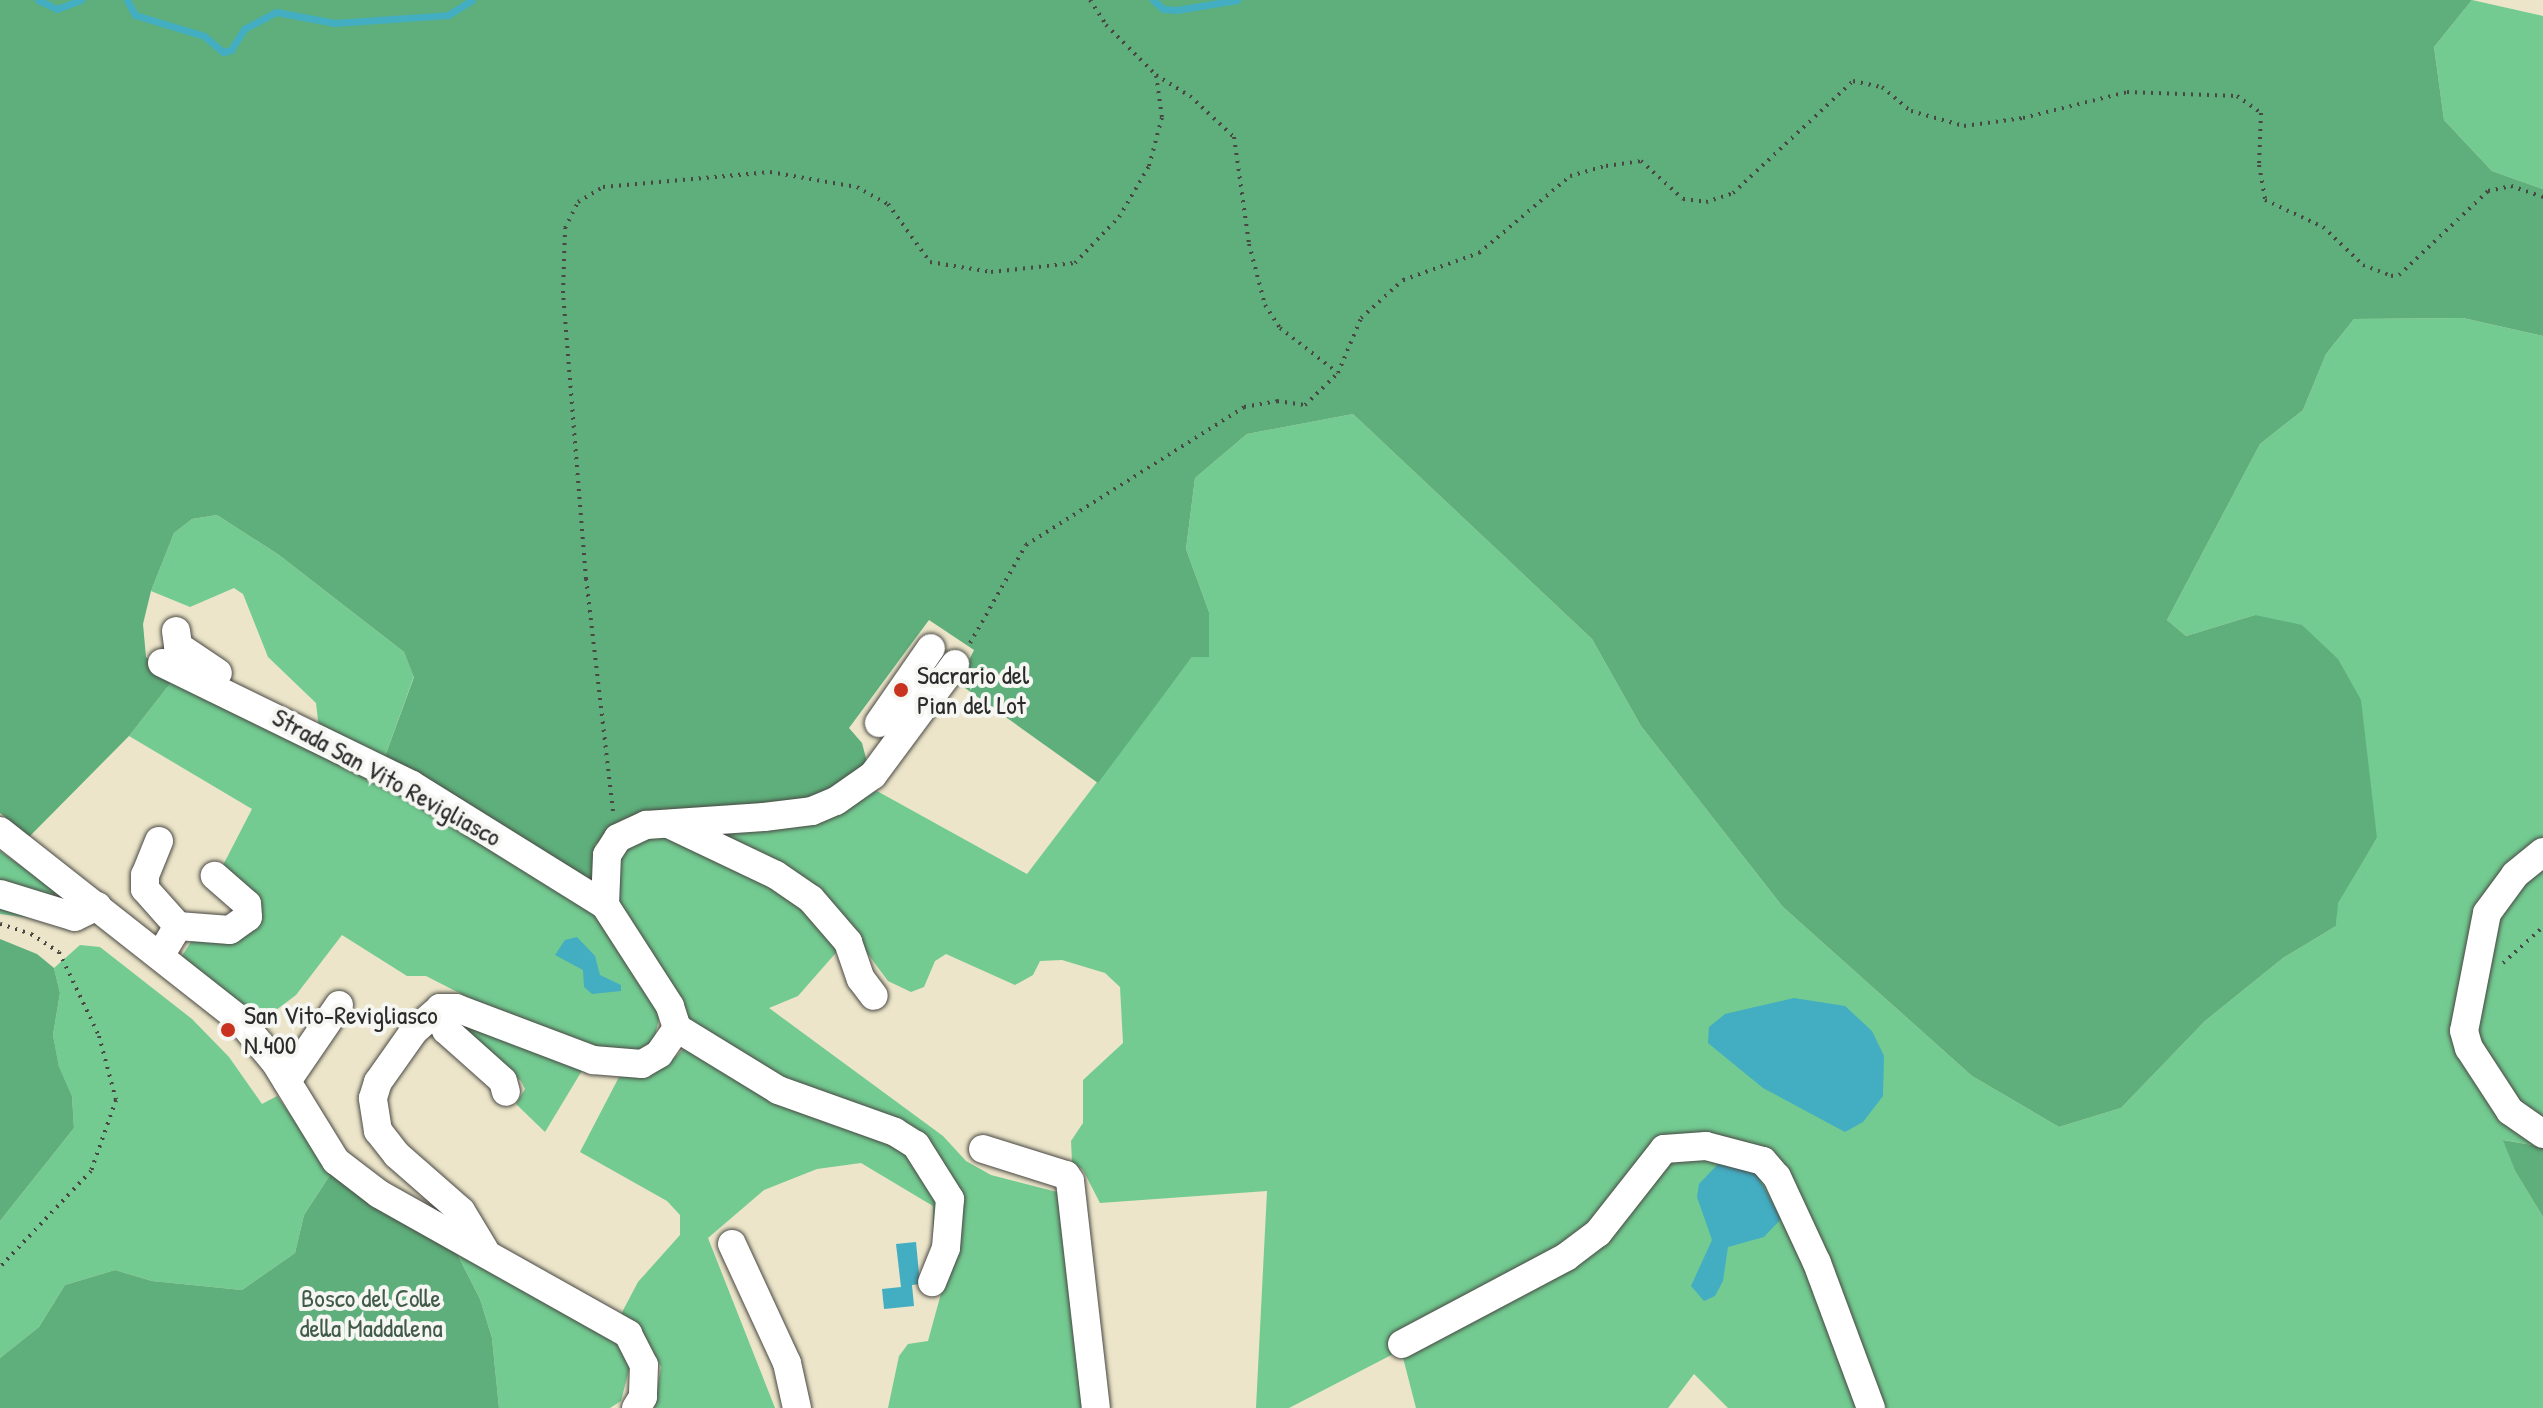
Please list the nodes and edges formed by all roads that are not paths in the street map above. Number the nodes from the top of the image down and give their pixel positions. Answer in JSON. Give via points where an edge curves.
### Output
{"nodes":[{"id":1,"x":176,"y":631,"type":"dead end"},
{"id":2,"x":931,"y":648,"type":"dead end"},
{"id":3,"x":162,"y":663,"type":"dead end"},
{"id":4,"x":955,"y":664,"type":"road end"},
{"id":5,"x":280,"y":717,"type":"junction"},
{"id":6,"x":879,"y":723,"type":"dead end"},
{"id":7,"x":671,"y":824,"type":"junction"},
{"id":8,"x":0,"y":831,"type":"edge"},
{"id":9,"x":159,"y":841,"type":"dead end"},
{"id":10,"x":2543,"y":852,"type":"edge"},
{"id":11,"x":215,"y":876,"type":"dead end"},
{"id":12,"x":0,"y":894,"type":"edge"},
{"id":13,"x":605,"y":905,"type":"junction"},
{"id":14,"x":98,"y":906,"type":"junction"},
{"id":15,"x":178,"y":926,"type":"junction"},
{"id":16,"x":161,"y":954,"type":"junction"},
{"id":17,"x":874,"y":996,"type":"dead end"},
{"id":18,"x":339,"y":1005,"type":"dead end"},
{"id":19,"x":440,"y":1008,"type":"junction"},
{"id":20,"x":677,"y":1028,"type":"junction"},
{"id":21,"x":287,"y":1081,"type":"junction"},
{"id":22,"x":506,"y":1092,"type":"dead end"},
{"id":23,"x":2543,"y":1134,"type":"edge"},
{"id":24,"x":983,"y":1149,"type":"dead end"},
{"id":25,"x":732,"y":1244,"type":"dead end"},
{"id":26,"x":484,"y":1249,"type":"junction"},
{"id":27,"x":932,"y":1282,"type":"dead end"},
{"id":28,"x":1402,"y":1344,"type":"dead end"},
{"id":29,"x":636,"y":1408,"type":"edge"},
{"id":30,"x":797,"y":1408,"type":"edge"},
{"id":31,"x":1096,"y":1408,"type":"edge"},
{"id":32,"x":1871,"y":1408,"type":"edge"}],
"edges":[{"from":1,"to":5,"type":"street","via":[[178,646],[191,658],[268,702]]},
{"from":2,"to":6,"type":"street"},
{"from":3,"to":5,"type":"street","name":"Strada San Vito Revigliasco"},
{"from":4,"to":7,"type":"street","via":[[873,775],[836,801],[812,811]]},
{"from":5,"to":13,"type":"street","name":"Strada San Vito Revigliasco","via":[[412,785]]},
{"from":7,"to":13,"type":"street","via":[[632,829],[618,838],[607,855]]},
{"from":7,"to":17,"type":"street","via":[[776,875],[811,899],[848,942],[861,979]]},
{"from":8,"to":14,"type":"street"},
{"from":9,"to":15,"type":"street","via":[[145,889]]},
{"from":10,"to":23,"type":"street","via":[[2515,875],[2487,913],[2464,1031],[2469,1048],[2510,1111]]},
{"from":11,"to":15,"type":"street","via":[[247,904],[248,917],[230,930]]},
{"from":12,"to":14,"type":"street","via":[[75,917]]},
{"from":13,"to":20,"type":"street","name":"Strada San Vito Revigliasco","via":[[670,1006]]},
{"from":14,"to":16,"type":"street"},
{"from":15,"to":16,"type":"street"},
{"from":16,"to":21,"type":"street","via":[[239,1019]]},
{"from":18,"to":21,"type":"street"},
{"from":19,"to":20,"type":"street","via":[[456,1008],[593,1060],[623,1066],[642,1064],[659,1054]]},
{"from":19,"to":22,"type":"street","via":[[446,1030],[503,1081]]},
{"from":19,"to":26,"type":"street","via":[[414,1031],[378,1082],[374,1113],[378,1131],[397,1155],[461,1211]]},
{"from":20,"to":27,"type":"street","via":[[778,1090],[895,1132],[916,1145],[950,1199],[946,1248]]},
{"from":21,"to":26,"type":"street","via":[[336,1161],[379,1194]]},
{"from":24,"to":31,"type":"street","via":[[1066,1175],[1076,1198]]},
{"from":25,"to":30,"type":"street","via":[[787,1363]]},
{"from":26,"to":29,"type":"street","via":[[628,1334],[644,1365],[643,1397]]},
{"from":28,"to":32,"type":"street","via":[[1566,1257],[1598,1233],[1664,1149],[1706,1146],[1763,1161],[1777,1177],[1817,1263]]}]}
